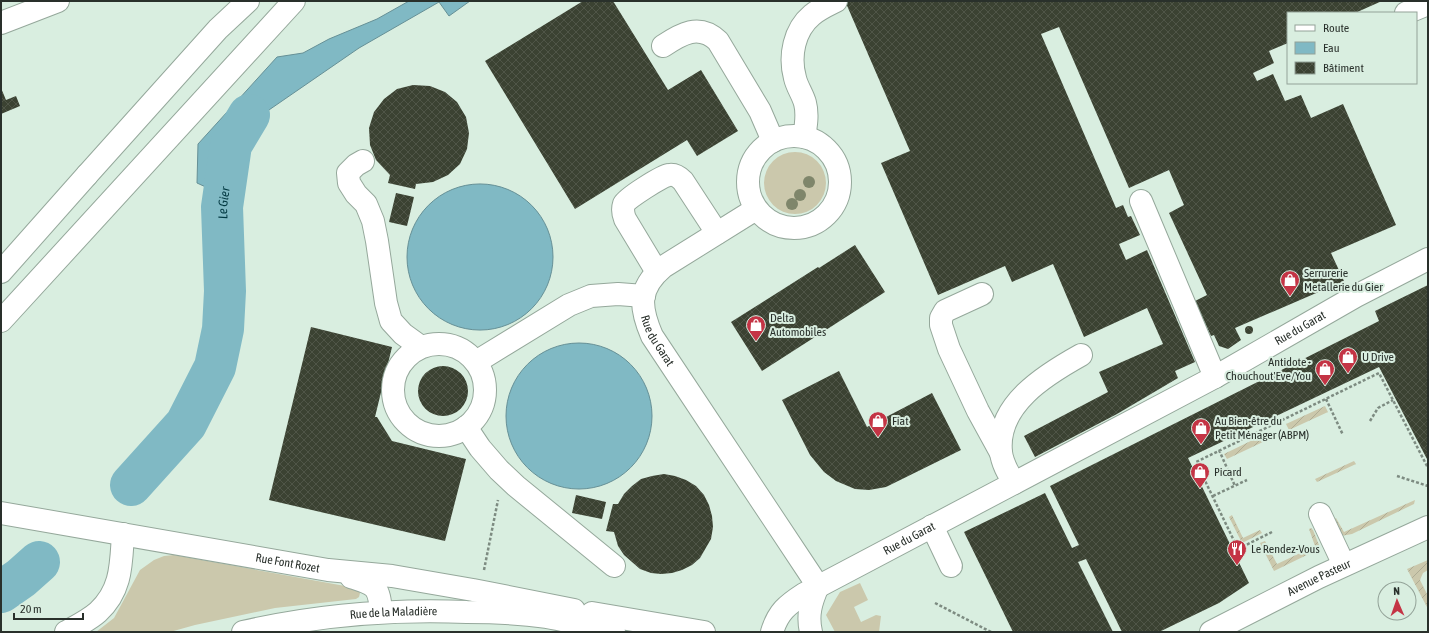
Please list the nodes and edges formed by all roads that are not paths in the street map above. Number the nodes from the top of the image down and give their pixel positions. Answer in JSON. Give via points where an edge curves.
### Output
{"nodes":[{"id":1,"x":58,"y":1,"type":"edge"},
{"id":2,"x":248,"y":1,"type":"edge"},
{"id":3,"x":294,"y":1,"type":"edge"},
{"id":4,"x":836,"y":1,"type":"edge"},
{"id":5,"x":1428,"y":4,"type":"edge"},
{"id":6,"x":1408,"y":12,"type":"edge"},
{"id":7,"x":1,"y":23,"type":"edge"},
{"id":8,"x":662,"y":46,"type":"dead end"},
{"id":9,"x":804,"y":137,"type":"junction"},
{"id":10,"x":773,"y":141,"type":"junction"},
{"id":11,"x":364,"y":161,"type":"dead end"},
{"id":12,"x":1141,"y":201,"type":"dead end"},
{"id":13,"x":756,"y":209,"type":"junction"},
{"id":14,"x":717,"y":233,"type":"junction"},
{"id":15,"x":1428,"y":259,"type":"edge"},
{"id":16,"x":1,"y":272,"type":"edge"},
{"id":17,"x":657,"y":272,"type":"junction"},
{"id":18,"x":982,"y":294,"type":"dead end"},
{"id":19,"x":644,"y":296,"type":"junction"},
{"id":20,"x":1,"y":321,"type":"edge"},
{"id":21,"x":421,"y":348,"type":"junction"},
{"id":22,"x":1081,"y":355,"type":"dead end"},
{"id":23,"x":476,"y":362,"type":"junction"},
{"id":24,"x":1215,"y":377,"type":"junction"},
{"id":25,"x":466,"y":427,"type":"junction"},
{"id":26,"x":1001,"y":453,"type":"junction"},
{"id":27,"x":1014,"y":483,"type":"junction"},
{"id":28,"x":1,"y":513,"type":"edge"},
{"id":29,"x":1320,"y":514,"type":"dead end"},
{"id":30,"x":932,"y":526,"type":"junction"},
{"id":31,"x":1428,"y":527,"type":"edge"},
{"id":32,"x":123,"y":534,"type":"junction"},
{"id":33,"x":1344,"y":565,"type":"junction"},
{"id":34,"x":614,"y":566,"type":"dead end"},
{"id":35,"x":951,"y":566,"type":"dead end"},
{"id":36,"x":328,"y":570,"type":"junction"},
{"id":37,"x":818,"y":586,"type":"junction"},
{"id":38,"x":574,"y":610,"type":"junction"},
{"id":39,"x":381,"y":612,"type":"junction"},
{"id":40,"x":546,"y":617,"type":"junction"},
{"id":41,"x":269,"y":629,"type":"edge"},
{"id":42,"x":66,"y":632,"type":"edge"},
{"id":43,"x":243,"y":632,"type":"edge"},
{"id":44,"x":614,"y":632,"type":"edge"},
{"id":45,"x":704,"y":632,"type":"edge"},
{"id":46,"x":772,"y":632,"type":"edge"},
{"id":47,"x":811,"y":632,"type":"edge"},
{"id":48,"x":1211,"y":632,"type":"edge"}],
"edges":[{"from":1,"to":7,"type":"main road"},
{"from":2,"to":16,"type":"main road","via":[[218,29]]},
{"from":3,"to":20,"type":"main road"},
{"from":4,"to":9,"type":"main road","via":[[812,15],[801,28],[795,44],[792,60],[795,78],[807,112]]},
{"from":5,"to":6,"type":"main road"},
{"from":8,"to":10,"type":"main road","via":[[680,35],[692,32],[702,31],[712,35],[760,111]]},
{"from":9,"to":10,"type":"main road","via":[[788,136]]},
{"from":9,"to":13,"type":"main road","via":[[819,143],[838,166],[841,181],[839,196],[832,209],[822,220],[809,227],[794,229],[766,220]]},
{"from":10,"to":13,"type":"main road","via":[[760,151],[751,164],[748,179],[749,195]]},
{"from":11,"to":21,"type":"main road","via":[[348,173],[349,183],[366,204],[373,221],[391,321]]},
{"from":12,"to":24,"type":"main road"},
{"from":13,"to":14,"type":"main road","name":"Rue du Garat"},
{"from":14,"to":17,"type":"main road","name":"Rue du Garat"},
{"from":14,"to":17,"type":"main road","via":[[683,181],[676,175],[662,178],[629,197],[622,211]]},
{"from":15,"to":24,"type":"main road","name":"Rue du Garat","via":[[1356,296]]},
{"from":17,"to":19,"type":"main road","name":"Rue du Garat","via":[[648,284]]},
{"from":18,"to":26,"type":"main road","via":[[944,311],[941,326],[978,411]]},
{"from":19,"to":23,"type":"main road","via":[[591,296],[569,305]]},
{"from":19,"to":37,"type":"main road","name":"Rue du Garat","via":[[645,318],[652,336]]},
{"from":21,"to":23,"type":"main road","via":[[435,344],[450,345],[465,352]]},
{"from":21,"to":25,"type":"main road","via":[[408,355],[398,367],[393,380],[392,395],[396,410],[404,422],[416,431],[430,436],[446,436],[461,432]]},
{"from":22,"to":26,"type":"main road","via":[[1057,368],[1015,405],[1005,420],[1000,435]]},
{"from":23,"to":25,"type":"main road","via":[[483,377],[485,393],[482,408]]},
{"from":24,"to":27,"type":"main road","name":"Rue du Garat"},
{"from":25,"to":34,"type":"main road","via":[[499,470]]},
{"from":26,"to":27,"type":"main road"},
{"from":27,"to":30,"type":"main road","name":"Rue du Garat"},
{"from":28,"to":32,"type":"main road","name":"Rue Font Rozet"},
{"from":29,"to":33,"type":"main road"},
{"from":30,"to":35,"type":"main road"},
{"from":30,"to":37,"type":"main road","name":"Rue du Garat"},
{"from":31,"to":33,"type":"main road","name":"Avenue Pasteur"},
{"from":32,"to":36,"type":"main road","name":"Rue Font Rozet"},
{"from":32,"to":42,"type":"main road","via":[[118,584],[110,599],[97,613]]},
{"from":33,"to":48,"type":"main road","name":"Avenue Pasteur"},
{"from":36,"to":38,"type":"main road","name":"Rue Font Rozet","via":[[392,576]]},
{"from":36,"to":39,"type":"main road","via":[[373,586],[380,597]]},
{"from":37,"to":46,"type":"main road","via":[[790,603],[776,619]]},
{"from":37,"to":47,"type":"main road","via":[[809,611]]},
{"from":38,"to":40,"type":"main road"},
{"from":38,"to":45,"type":"main road","name":"Rue Font Rozet"},
{"from":39,"to":40,"type":"main road","name":"Rue de la Maladière","via":[[498,612]]},
{"from":39,"to":41,"type":"main road","name":"Rue de la Maladière","via":[[324,618]]},
{"from":40,"to":44,"type":"main road"},
{"from":41,"to":43,"type":"main road","name":"Rue de la Maladière"}]}
